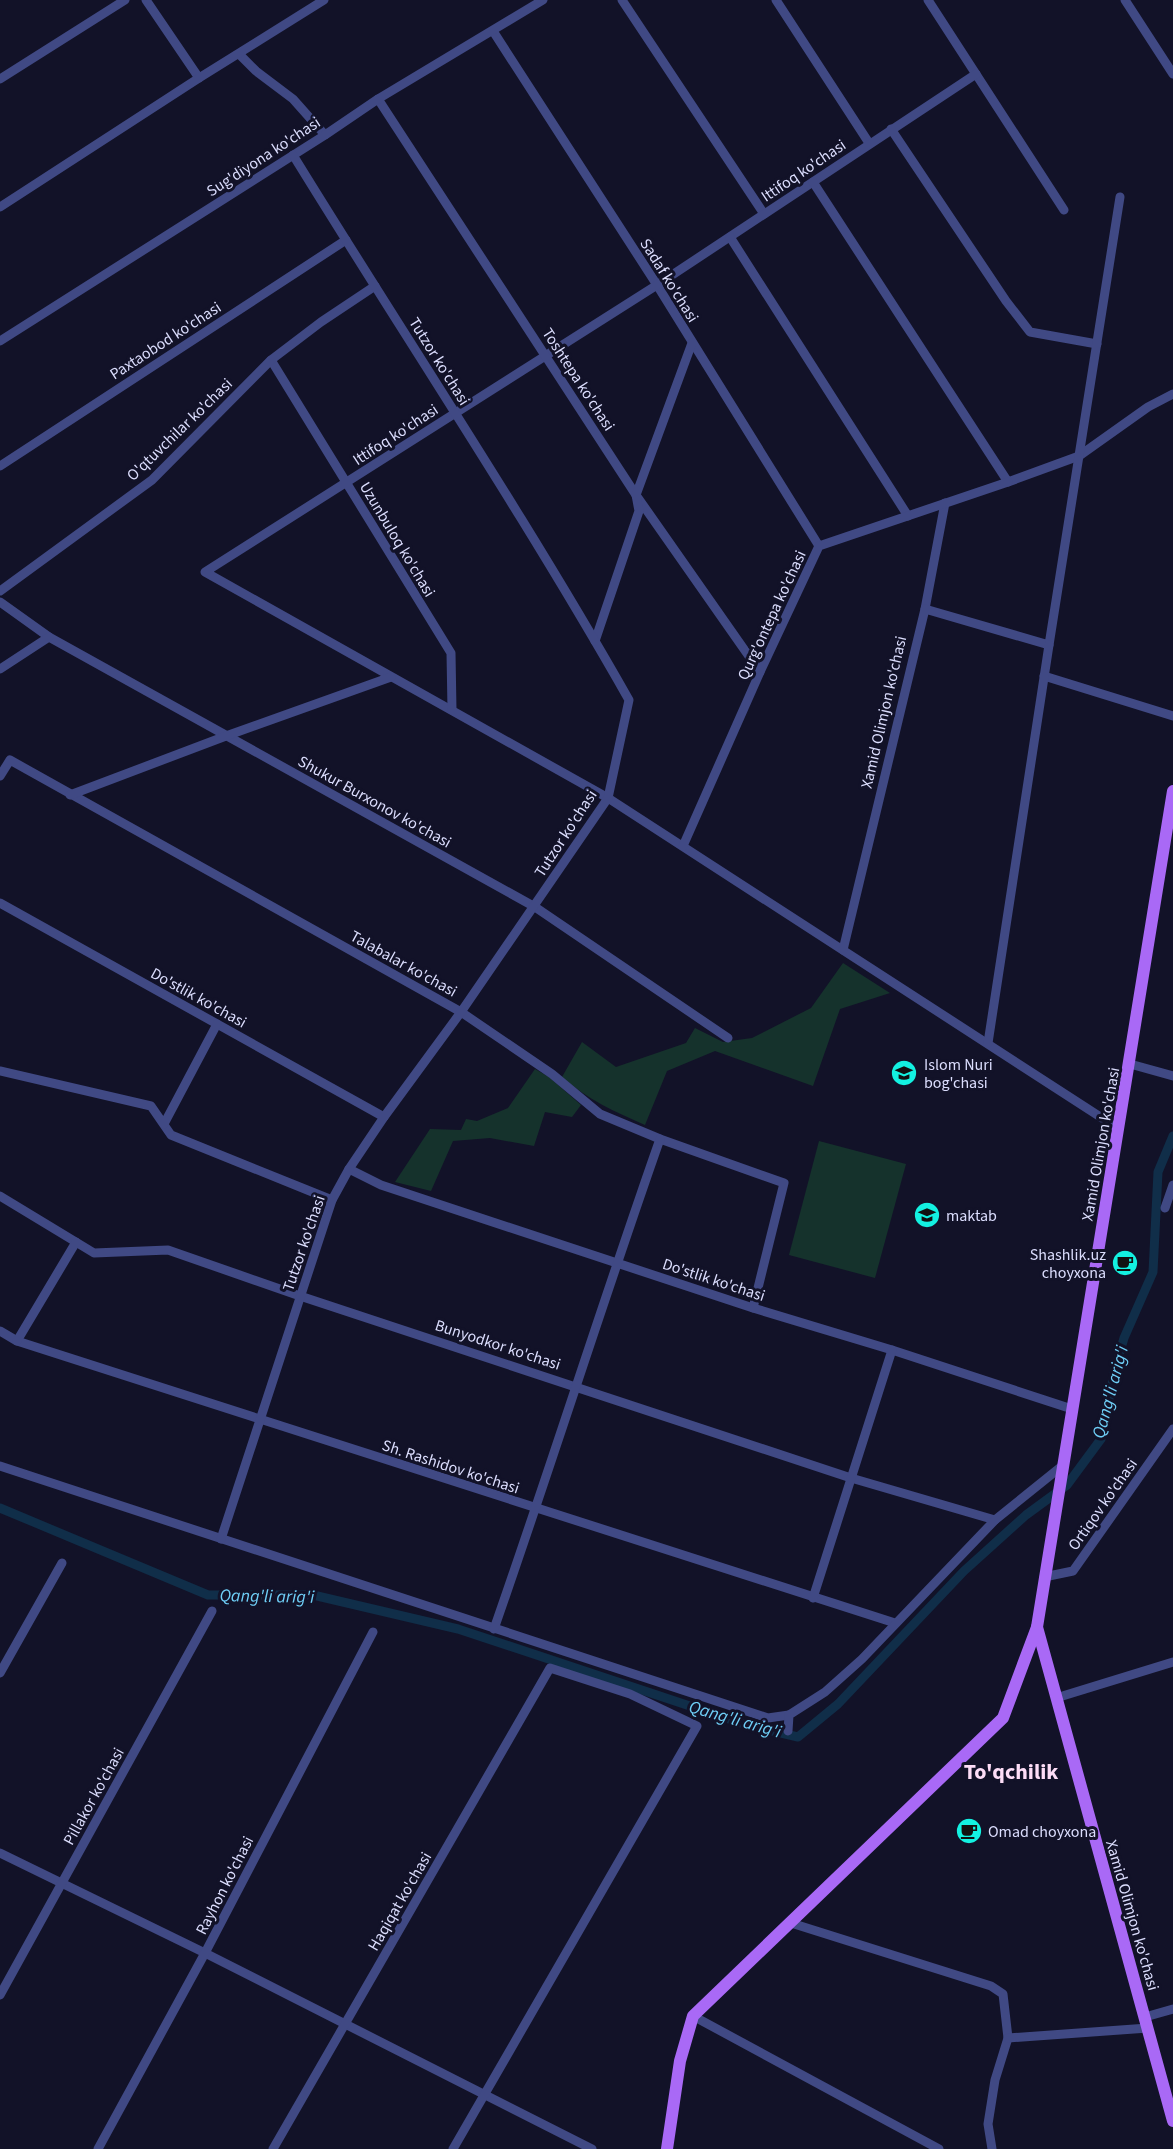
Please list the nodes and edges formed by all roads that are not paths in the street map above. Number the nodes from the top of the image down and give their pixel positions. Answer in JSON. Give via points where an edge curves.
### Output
{"nodes":[{"id":1,"x":125,"y":0,"type":"edge"},
{"id":2,"x":146,"y":0,"type":"edge"},
{"id":3,"x":324,"y":0,"type":"edge"},
{"id":4,"x":543,"y":0,"type":"edge"},
{"id":5,"x":622,"y":0,"type":"edge"},
{"id":6,"x":776,"y":0,"type":"edge"},
{"id":7,"x":928,"y":0,"type":"edge"},
{"id":8,"x":1125,"y":0,"type":"edge"},
{"id":9,"x":493,"y":30,"type":"junction"},
{"id":10,"x":239,"y":54,"type":"junction"},
{"id":11,"x":976,"y":74,"type":"junction"},
{"id":12,"x":1173,"y":74,"type":"edge"},
{"id":13,"x":199,"y":78,"type":"junction"},
{"id":14,"x":0,"y":79,"type":"edge"},
{"id":15,"x":378,"y":99,"type":"junction"},
{"id":16,"x":891,"y":129,"type":"junction"},
{"id":17,"x":325,"y":135,"type":"junction"},
{"id":18,"x":869,"y":143,"type":"junction"},
{"id":19,"x":293,"y":155,"type":"junction"},
{"id":20,"x":813,"y":182,"type":"junction"},
{"id":21,"x":1120,"y":197,"type":"dead end"},
{"id":22,"x":0,"y":207,"type":"edge"},
{"id":23,"x":1064,"y":210,"type":"dead end"},
{"id":24,"x":764,"y":214,"type":"junction"},
{"id":25,"x":730,"y":237,"type":"junction"},
{"id":26,"x":346,"y":240,"type":"junction"},
{"id":27,"x":657,"y":285,"type":"junction"},
{"id":28,"x":375,"y":286,"type":"junction"},
{"id":29,"x":0,"y":341,"type":"edge"},
{"id":30,"x":692,"y":343,"type":"junction"},
{"id":31,"x":1097,"y":344,"type":"junction"},
{"id":32,"x":546,"y":355,"type":"junction"},
{"id":33,"x":271,"y":360,"type":"junction"},
{"id":34,"x":1173,"y":394,"type":"edge"},
{"id":35,"x":456,"y":414,"type":"junction"},
{"id":36,"x":1079,"y":456,"type":"junction"},
{"id":37,"x":0,"y":466,"type":"edge"},
{"id":38,"x":1008,"y":482,"type":"junction"},
{"id":39,"x":347,"y":483,"type":"junction"},
{"id":40,"x":636,"y":495,"type":"junction"},
{"id":41,"x":945,"y":503,"type":"junction"},
{"id":42,"x":908,"y":516,"type":"junction"},
{"id":43,"x":819,"y":546,"type":"junction"},
{"id":44,"x":0,"y":591,"type":"edge"},
{"id":45,"x":0,"y":602,"type":"edge"},
{"id":46,"x":925,"y":609,"type":"junction"},
{"id":47,"x":49,"y":637,"type":"junction"},
{"id":48,"x":595,"y":641,"type":"junction"},
{"id":49,"x":1049,"y":645,"type":"junction"},
{"id":50,"x":0,"y":669,"type":"edge"},
{"id":51,"x":760,"y":672,"type":"junction"},
{"id":52,"x":1044,"y":676,"type":"junction"},
{"id":53,"x":391,"y":677,"type":"junction"},
{"id":54,"x":452,"y":710,"type":"junction"},
{"id":55,"x":1173,"y":716,"type":"edge"},
{"id":56,"x":226,"y":736,"type":"junction"},
{"id":57,"x":0,"y":776,"type":"edge"},
{"id":58,"x":1173,"y":791,"type":"edge"},
{"id":59,"x":70,"y":795,"type":"junction"},
{"id":60,"x":608,"y":798,"type":"junction"},
{"id":61,"x":683,"y":846,"type":"junction"},
{"id":62,"x":0,"y":903,"type":"edge"},
{"id":63,"x":535,"y":907,"type":"junction"},
{"id":64,"x":843,"y":950,"type":"junction"},
{"id":65,"x":461,"y":1012,"type":"junction"},
{"id":66,"x":218,"y":1024,"type":"junction"},
{"id":67,"x":728,"y":1038,"type":"dead end"},
{"id":68,"x":988,"y":1043,"type":"junction"},
{"id":69,"x":1130,"y":1064,"type":"junction"},
{"id":70,"x":0,"y":1071,"type":"edge"},
{"id":71,"x":1173,"y":1076,"type":"edge"},
{"id":72,"x":384,"y":1118,"type":"junction"},
{"id":73,"x":164,"y":1124,"type":"junction"},
{"id":74,"x":1119,"y":1129,"type":"junction"},
{"id":75,"x":660,"y":1138,"type":"junction"},
{"id":76,"x":349,"y":1169,"type":"junction"},
{"id":77,"x":1173,"y":1185,"type":"edge"},
{"id":78,"x":0,"y":1196,"type":"edge"},
{"id":79,"x":332,"y":1200,"type":"junction"},
{"id":80,"x":1165,"y":1208,"type":"dead end"},
{"id":81,"x":76,"y":1242,"type":"junction"},
{"id":82,"x":616,"y":1262,"type":"junction"},
{"id":83,"x":300,"y":1296,"type":"junction"},
{"id":84,"x":753,"y":1308,"type":"junction"},
{"id":85,"x":0,"y":1331,"type":"edge"},
{"id":86,"x":17,"y":1341,"type":"junction"},
{"id":87,"x":892,"y":1350,"type":"junction"},
{"id":88,"x":577,"y":1386,"type":"junction"},
{"id":89,"x":1072,"y":1409,"type":"junction"},
{"id":90,"x":260,"y":1420,"type":"junction"},
{"id":91,"x":1173,"y":1429,"type":"edge"},
{"id":92,"x":0,"y":1466,"type":"edge"},
{"id":93,"x":1062,"y":1466,"type":"junction"},
{"id":94,"x":851,"y":1478,"type":"junction"},
{"id":95,"x":536,"y":1509,"type":"junction"},
{"id":96,"x":995,"y":1520,"type":"junction"},
{"id":97,"x":221,"y":1539,"type":"junction"},
{"id":98,"x":62,"y":1563,"type":"dead end"},
{"id":99,"x":1044,"y":1577,"type":"junction"},
{"id":100,"x":813,"y":1598,"type":"junction"},
{"id":101,"x":213,"y":1611,"type":"dead end"},
{"id":102,"x":895,"y":1623,"type":"junction"},
{"id":103,"x":1037,"y":1627,"type":"junction"},
{"id":104,"x":494,"y":1629,"type":"junction"},
{"id":105,"x":372,"y":1632,"type":"dead end"},
{"id":106,"x":1173,"y":1662,"type":"edge"},
{"id":107,"x":0,"y":1673,"type":"edge"},
{"id":108,"x":1056,"y":1698,"type":"junction"},
{"id":109,"x":789,"y":1715,"type":"junction"},
{"id":110,"x":788,"y":1731,"type":"dead end"},
{"id":111,"x":0,"y":1853,"type":"edge"},
{"id":112,"x":62,"y":1884,"type":"junction"},
{"id":113,"x":791,"y":1923,"type":"junction"},
{"id":114,"x":205,"y":1953,"type":"junction"},
{"id":115,"x":0,"y":1995,"type":"edge"},
{"id":116,"x":1173,"y":2009,"type":"edge"},
{"id":117,"x":693,"y":2016,"type":"junction"},
{"id":118,"x":1146,"y":2023,"type":"junction"},
{"id":119,"x":345,"y":2024,"type":"junction"},
{"id":120,"x":1008,"y":2038,"type":"junction"},
{"id":121,"x":484,"y":2094,"type":"junction"},
{"id":122,"x":1173,"y":2121,"type":"edge"},
{"id":123,"x":98,"y":2149,"type":"edge"},
{"id":124,"x":273,"y":2149,"type":"edge"},
{"id":125,"x":453,"y":2149,"type":"edge"},
{"id":126,"x":592,"y":2149,"type":"edge"},
{"id":127,"x":667,"y":2149,"type":"edge"},
{"id":128,"x":939,"y":2149,"type":"edge"},
{"id":129,"x":992,"y":2149,"type":"edge"}],
"edges":[{"from":1,"to":14,"type":"street"},
{"from":2,"to":13,"type":"street"},
{"from":3,"to":10,"type":"street"},
{"from":4,"to":9,"type":"street","name":"Sug'diyona ko'chasi"},
{"from":5,"to":24,"type":"street"},
{"from":6,"to":18,"type":"street","name":"Ittifoq ko'chasi"},
{"from":7,"to":11,"type":"street"},
{"from":8,"to":12,"type":"street"},
{"from":9,"to":15,"type":"street","name":"Sug'diyona ko'chasi"},
{"from":9,"to":27,"type":"street","name":"Sadaf ko'chasi"},
{"from":10,"to":13,"type":"street"},
{"from":10,"to":17,"type":"street","via":[[293,99]]},
{"from":11,"to":16,"type":"street","name":"Ittifoq ko'chasi"},
{"from":11,"to":23,"type":"street"},
{"from":13,"to":22,"type":"street"},
{"from":15,"to":17,"type":"street","name":"Sug'diyona ko'chasi"},
{"from":15,"to":32,"type":"street","name":"Toshtepa ko'chasi"},
{"from":16,"to":18,"type":"street","name":"Ittifoq ko'chasi"},
{"from":16,"to":31,"type":"street","via":[[1030,332]]},
{"from":17,"to":19,"type":"street","name":"Sug'diyona ko'chasi"},
{"from":18,"to":20,"type":"street","name":"Ittifoq ko'chasi"},
{"from":19,"to":26,"type":"street","name":"Tutzor ko'chasi"},
{"from":19,"to":29,"type":"street","name":"Sug'diyona ko'chasi"},
{"from":20,"to":24,"type":"street","name":"Ittifoq ko'chasi"},
{"from":20,"to":38,"type":"street"},
{"from":21,"to":31,"type":"street"},
{"from":24,"to":25,"type":"street","name":"Ittifoq ko'chasi"},
{"from":25,"to":27,"type":"street","name":"Ittifoq ko'chasi"},
{"from":25,"to":42,"type":"street"},
{"from":26,"to":28,"type":"street","name":"Tutzor ko'chasi"},
{"from":26,"to":37,"type":"street","name":"Paxtaobod ko'chasi"},
{"from":27,"to":30,"type":"street","name":"Sadaf ko'chasi"},
{"from":27,"to":32,"type":"street","name":"Ittifoq ko'chasi"},
{"from":28,"to":33,"type":"street","name":"O'qtuvchilar ko'chasi"},
{"from":28,"to":35,"type":"street","name":"Tutzor ko'chasi"},
{"from":30,"to":40,"type":"street"},
{"from":30,"to":43,"type":"street","name":"Sadaf ko'chasi"},
{"from":31,"to":36,"type":"street"},
{"from":32,"to":35,"type":"street","name":"Ittifoq ko'chasi"},
{"from":32,"to":40,"type":"street","name":"Toshtepa ko'chasi"},
{"from":33,"to":39,"type":"street","name":"Uzunbuloq ko'chasi"},
{"from":33,"to":44,"type":"street","name":"O'qtuvchilar ko'chasi","via":[[152,480]]},
{"from":34,"to":36,"type":"street","name":"Qurg'ontepa ko'chasi"},
{"from":35,"to":39,"type":"street","name":"Ittifoq ko'chasi"},
{"from":35,"to":48,"type":"street","name":"Tutzor ko'chasi"},
{"from":36,"to":38,"type":"street","name":"Qurg'ontepa ko'chasi"},
{"from":36,"to":49,"type":"street"},
{"from":38,"to":41,"type":"street","name":"Qurg'ontepa ko'chasi"},
{"from":39,"to":53,"type":"street","name":"Ittifoq ko'chasi","via":[[205,572]]},
{"from":39,"to":54,"type":"street","name":"Uzunbuloq ko'chasi","via":[[450,653]]},
{"from":40,"to":48,"type":"street","via":[[639,512]]},
{"from":40,"to":51,"type":"street","name":"Toshtepa ko'chasi"},
{"from":41,"to":42,"type":"street","name":"Qurg'ontepa ko'chasi"},
{"from":41,"to":46,"type":"street","name":"Xamid Olimjon ko'chasi"},
{"from":42,"to":43,"type":"street","name":"Qurg'ontepa ko'chasi"},
{"from":43,"to":51,"type":"street","name":"Qurg'ontepa ko'chasi"},
{"from":45,"to":47,"type":"street","name":"Shukur Burxonov ko'chasi"},
{"from":46,"to":49,"type":"street"},
{"from":46,"to":64,"type":"street","name":"Xamid Olimjon ko'chasi"},
{"from":47,"to":50,"type":"street"},
{"from":47,"to":56,"type":"street","name":"Shukur Burxonov ko'chasi"},
{"from":48,"to":60,"type":"street","name":"Tutzor ko'chasi","via":[[629,700]]},
{"from":49,"to":52,"type":"street"},
{"from":51,"to":61,"type":"street","name":"Qurg'ontepa ko'chasi"},
{"from":52,"to":55,"type":"street"},
{"from":52,"to":68,"type":"street"},
{"from":53,"to":54,"type":"street"},
{"from":53,"to":56,"type":"street"},
{"from":54,"to":60,"type":"street"},
{"from":56,"to":59,"type":"street"},
{"from":56,"to":63,"type":"street","name":"Shukur Burxonov ko'chasi"},
{"from":57,"to":59,"type":"street","name":"Talabalar ko'chasi","via":[[10,760]]},
{"from":58,"to":69,"type":"main road","name":"Xamid Olimjon ko'chasi"},
{"from":59,"to":65,"type":"street","name":"Talabalar ko'chasi"},
{"from":60,"to":61,"type":"street"},
{"from":60,"to":63,"type":"street","name":"Tutzor ko'chasi"},
{"from":61,"to":64,"type":"street"},
{"from":62,"to":66,"type":"street","name":"Do'stlik ko'chasi"},
{"from":63,"to":65,"type":"street","name":"Tutzor ko'chasi"},
{"from":63,"to":67,"type":"street","name":"Shukur Burxonov ko'chasi"},
{"from":64,"to":68,"type":"street"},
{"from":65,"to":72,"type":"street","name":"Tutzor ko'chasi"},
{"from":65,"to":75,"type":"street","name":"Talabalar ko'chasi","via":[[552,1074],[600,1114]]},
{"from":66,"to":72,"type":"street","name":"Do'stlik ko'chasi"},
{"from":66,"to":73,"type":"street"},
{"from":68,"to":74,"type":"street"},
{"from":69,"to":71,"type":"street"},
{"from":69,"to":74,"type":"main road","name":"Xamid Olimjon ko'chasi"},
{"from":70,"to":73,"type":"street","via":[[151,1106]]},
{"from":72,"to":76,"type":"street","name":"Tutzor ko'chasi"},
{"from":73,"to":79,"type":"street","via":[[171,1135]]},
{"from":74,"to":89,"type":"main road","name":"Xamid Olimjon ko'chasi"},
{"from":75,"to":82,"type":"street"},
{"from":75,"to":84,"type":"street","name":"Talabalar ko'chasi","via":[[784,1184]]},
{"from":76,"to":79,"type":"street","name":"Tutzor ko'chasi"},
{"from":76,"to":82,"type":"street","name":"Do'stlik ko'chasi","via":[[381,1185]]},
{"from":77,"to":80,"type":"street"},
{"from":78,"to":81,"type":"street","name":"Bunyodkor ko'chasi"},
{"from":79,"to":83,"type":"street","name":"Tutzor ko'chasi"},
{"from":81,"to":83,"type":"street","name":"Bunyodkor ko'chasi","via":[[94,1253],[168,1250]]},
{"from":81,"to":86,"type":"street"},
{"from":82,"to":84,"type":"street","name":"Do'stlik ko'chasi"},
{"from":82,"to":88,"type":"street"},
{"from":83,"to":88,"type":"street","name":"Bunyodkor ko'chasi"},
{"from":83,"to":90,"type":"street","name":"Tutzor ko'chasi"},
{"from":84,"to":87,"type":"street","name":"Do'stlik ko'chasi"},
{"from":85,"to":86,"type":"street","name":"Sh. Rashidov ko'chasi"},
{"from":86,"to":90,"type":"street","name":"Sh. Rashidov ko'chasi"},
{"from":87,"to":89,"type":"street","name":"Do'stlik ko'chasi"},
{"from":87,"to":94,"type":"street"},
{"from":88,"to":94,"type":"street","name":"Bunyodkor ko'chasi"},
{"from":88,"to":95,"type":"street"},
{"from":89,"to":93,"type":"main road","name":"Xamid Olimjon ko'chasi"},
{"from":90,"to":95,"type":"street","name":"Sh. Rashidov ko'chasi"},
{"from":90,"to":97,"type":"street","name":"Tutzor ko'chasi"},
{"from":91,"to":99,"type":"street","name":"Ortiqov ko'chasi","via":[[1073,1571]]},
{"from":92,"to":97,"type":"street"},
{"from":93,"to":96,"type":"street"},
{"from":93,"to":99,"type":"main road","name":"Xamid Olimjon ko'chasi"},
{"from":94,"to":96,"type":"street","name":"Bunyodkor ko'chasi"},
{"from":94,"to":100,"type":"street"},
{"from":95,"to":100,"type":"street","name":"Sh. Rashidov ko'chasi"},
{"from":95,"to":104,"type":"street"},
{"from":96,"to":102,"type":"street"},
{"from":97,"to":104,"type":"street"},
{"from":98,"to":107,"type":"street"},
{"from":99,"to":103,"type":"main road","name":"Xamid Olimjon ko'chasi"},
{"from":100,"to":102,"type":"street","name":"Sh. Rashidov ko'chasi"},
{"from":101,"to":112,"type":"street","name":"Pillakor ko'chasi"},
{"from":102,"to":109,"type":"street","via":[[825,1692]]},
{"from":103,"to":108,"type":"main road","name":"Xamid Olimjon ko'chasi"},
{"from":103,"to":113,"type":"main road","via":[[1003,1718]]},
{"from":104,"to":109,"type":"street","via":[[768,1718]]},
{"from":105,"to":114,"type":"street","name":"Rayhon ko'chasi"},
{"from":106,"to":108,"type":"street"},
{"from":108,"to":118,"type":"main road","name":"Xamid Olimjon ko'chasi"},
{"from":109,"to":110,"type":"street"},
{"from":111,"to":112,"type":"street"},
{"from":112,"to":114,"type":"street"},
{"from":112,"to":115,"type":"street","name":"Pillakor ko'chasi"},
{"from":113,"to":117,"type":"main road"},
{"from":113,"to":120,"type":"street","via":[[990,1986],[1003,1994]]},
{"from":114,"to":119,"type":"street"},
{"from":114,"to":123,"type":"street","name":"Rayhon ko'chasi"},
{"from":116,"to":118,"type":"street"},
{"from":117,"to":127,"type":"main road","via":[[680,2061]]},
{"from":117,"to":128,"type":"street"},
{"from":118,"to":120,"type":"street"},
{"from":118,"to":122,"type":"main road","name":"Xamid Olimjon ko'chasi"},
{"from":119,"to":121,"type":"street"},
{"from":119,"to":121,"type":"street","name":"Haqiqat ko'chasi","via":[[550,1668],[630,1694],[697,1726]]},
{"from":119,"to":124,"type":"street","name":"Haqiqat ko'chasi"},
{"from":120,"to":129,"type":"street","via":[[995,2079],[988,2124]]},
{"from":121,"to":125,"type":"street"},
{"from":121,"to":126,"type":"street"}]}
